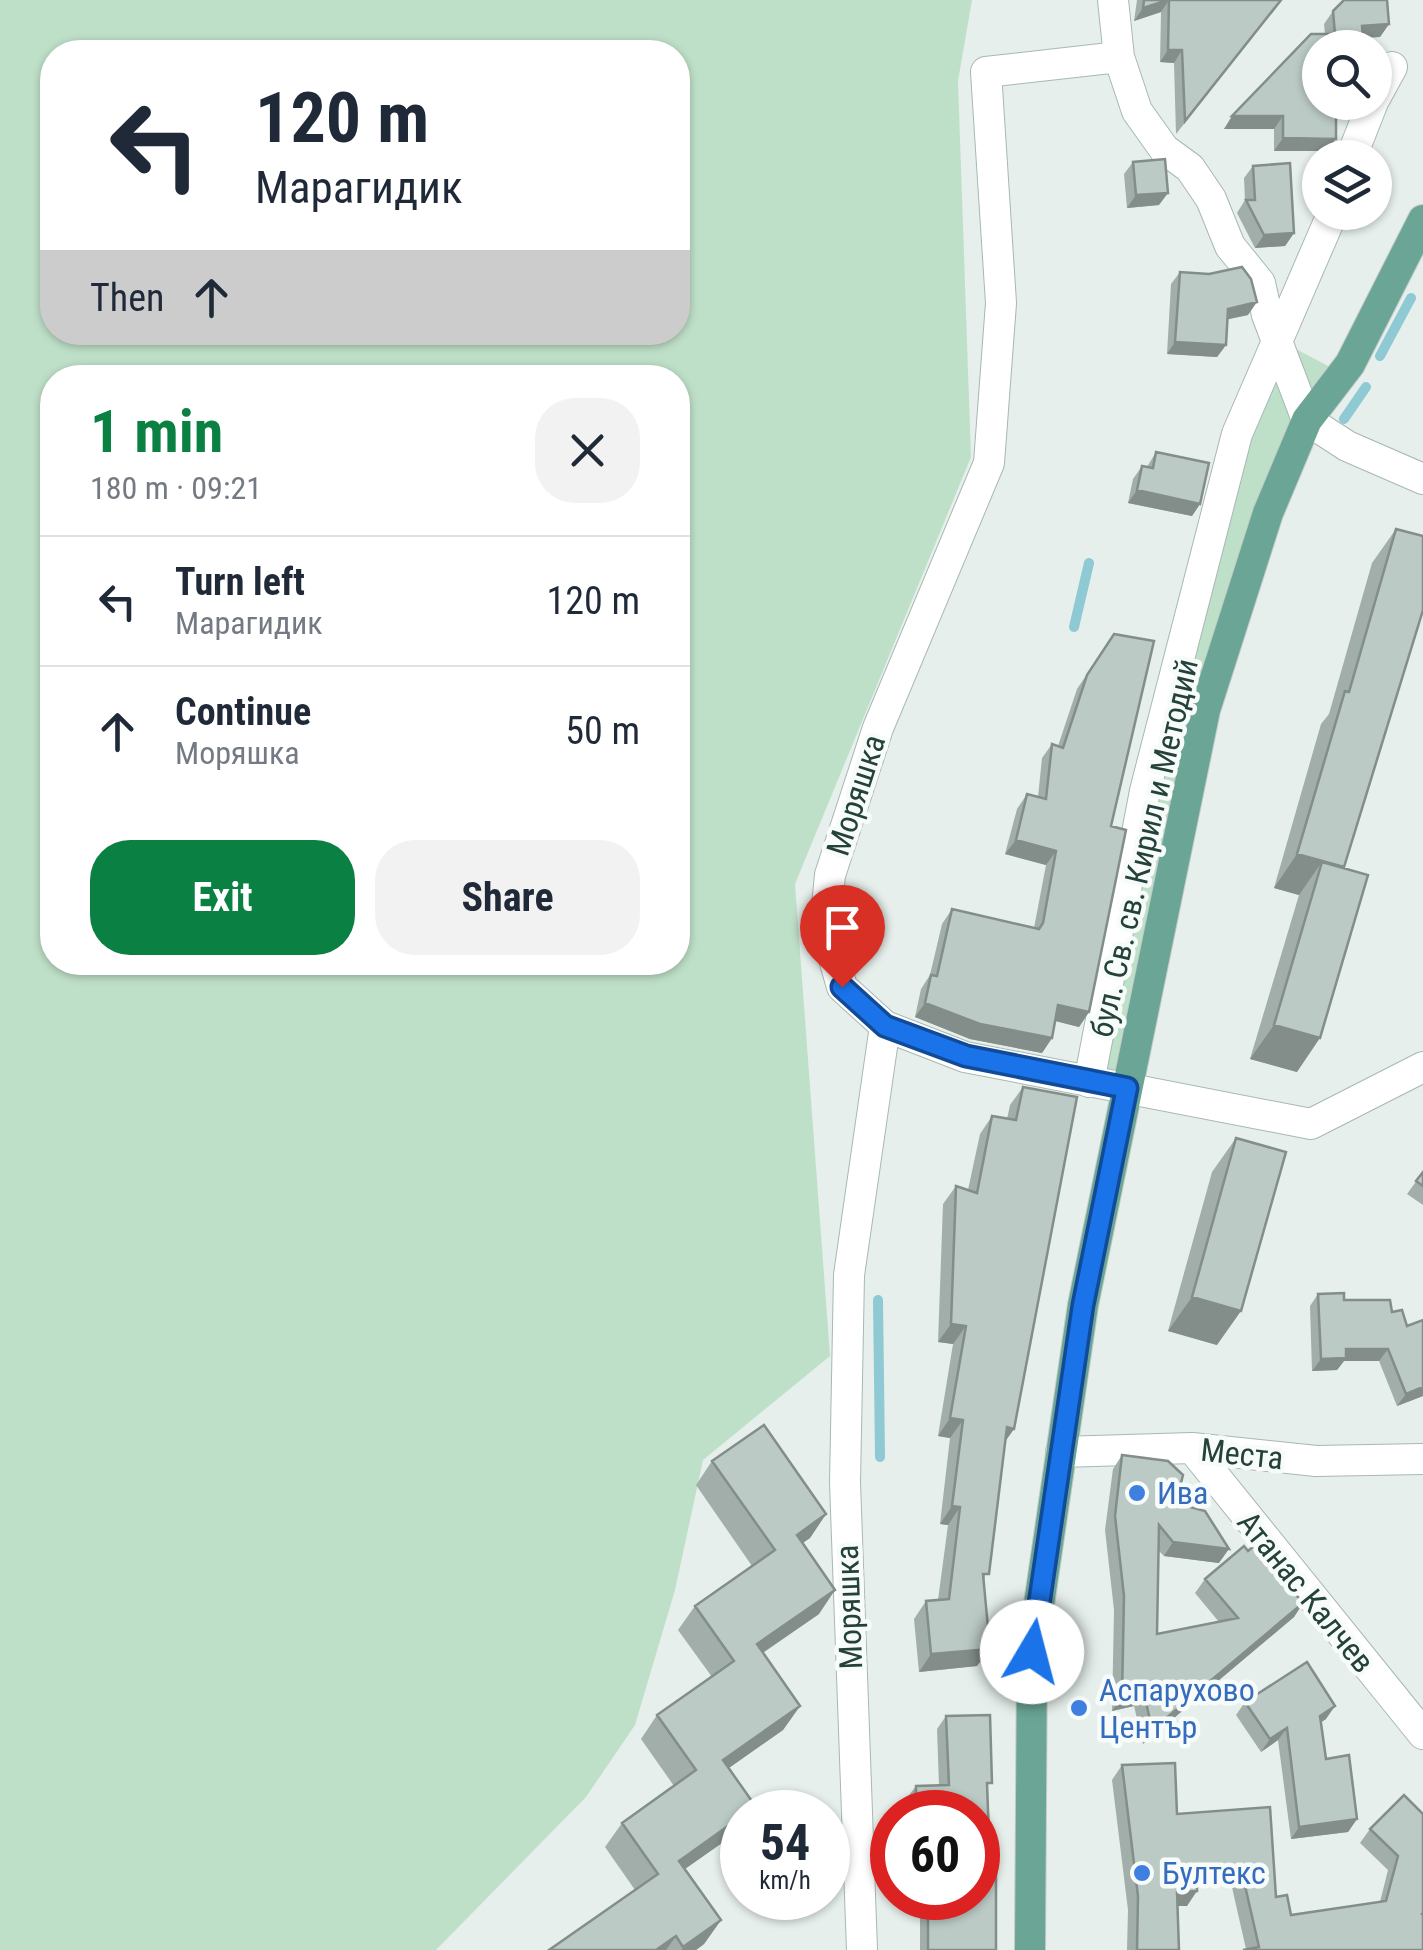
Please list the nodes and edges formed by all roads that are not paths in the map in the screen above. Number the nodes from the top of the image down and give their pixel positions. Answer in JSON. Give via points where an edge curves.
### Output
{"nodes":[{"id":1,"x":1113,"y":0,"type":"edge"},
{"id":2,"x":1119,"y":57,"type":"junction"},
{"id":3,"x":1423,"y":220,"type":"edge"},
{"id":4,"x":1325,"y":230,"type":"edge"},
{"id":5,"x":1277,"y":339,"type":"junction"},
{"id":6,"x":1307,"y":420,"type":"junction"},
{"id":7,"x":1423,"y":479,"type":"edge"},
{"id":8,"x":885,"y":1026,"type":"junction"},
{"id":9,"x":1423,"y":1067,"type":"edge"},
{"id":10,"x":1089,"y":1082,"type":"junction"},
{"id":11,"x":1127,"y":1088,"type":"junction"},
{"id":12,"x":1192,"y":1448,"type":"junction"},
{"id":13,"x":1060,"y":1452,"type":"junction"},
{"id":14,"x":1423,"y":1459,"type":"edge"},
{"id":15,"x":1423,"y":1734,"type":"edge"},
{"id":16,"x":862,"y":1950,"type":"edge"},
{"id":17,"x":1030,"y":1950,"type":"edge"}],
"edges":[{"from":1,"to":2,"type":"street"},
{"from":2,"to":5,"type":"street","via":[[1137,110],[1164,149],[1190,168],[1230,246],[1260,283]]},
{"from":2,"to":8,"type":"street","name":"Моряшка","via":[[986,72],[1001,304],[989,462],[878,728],[830,874],[826,926],[842,987]]},
{"from":3,"to":6,"type":"main road","name":"бул. Св. св. Кирил и Методий","via":[[1350,364]]},
{"from":4,"to":5,"type":"street"},
{"from":5,"to":6,"type":"street"},
{"from":5,"to":10,"type":"street","via":[[1237,434],[1166,703]]},
{"from":6,"to":7,"type":"street","via":[[1347,446]]},
{"from":6,"to":11,"type":"main road","name":"бул. Св. св. Кирил и Методий","via":[[1268,513],[1205,710]]},
{"from":8,"to":10,"type":"street","via":[[966,1056]]},
{"from":8,"to":16,"type":"street","name":"Моряшка","via":[[849,1294],[845,1482]]},
{"from":9,"to":11,"type":"street","via":[[1312,1124]]},
{"from":10,"to":11,"type":"street"},
{"from":11,"to":13,"type":"main road","name":"бул. Св. св. Кирил и Методий"},
{"from":12,"to":13,"type":"street","name":"Места"},
{"from":12,"to":14,"type":"street","name":"Места","via":[[1316,1461]]},
{"from":12,"to":15,"type":"street","name":"Атанас Калчев"},
{"from":13,"to":17,"type":"main road","name":"бул. Св. св. Кирил и Методий","via":[[1032,1652]]}]}
